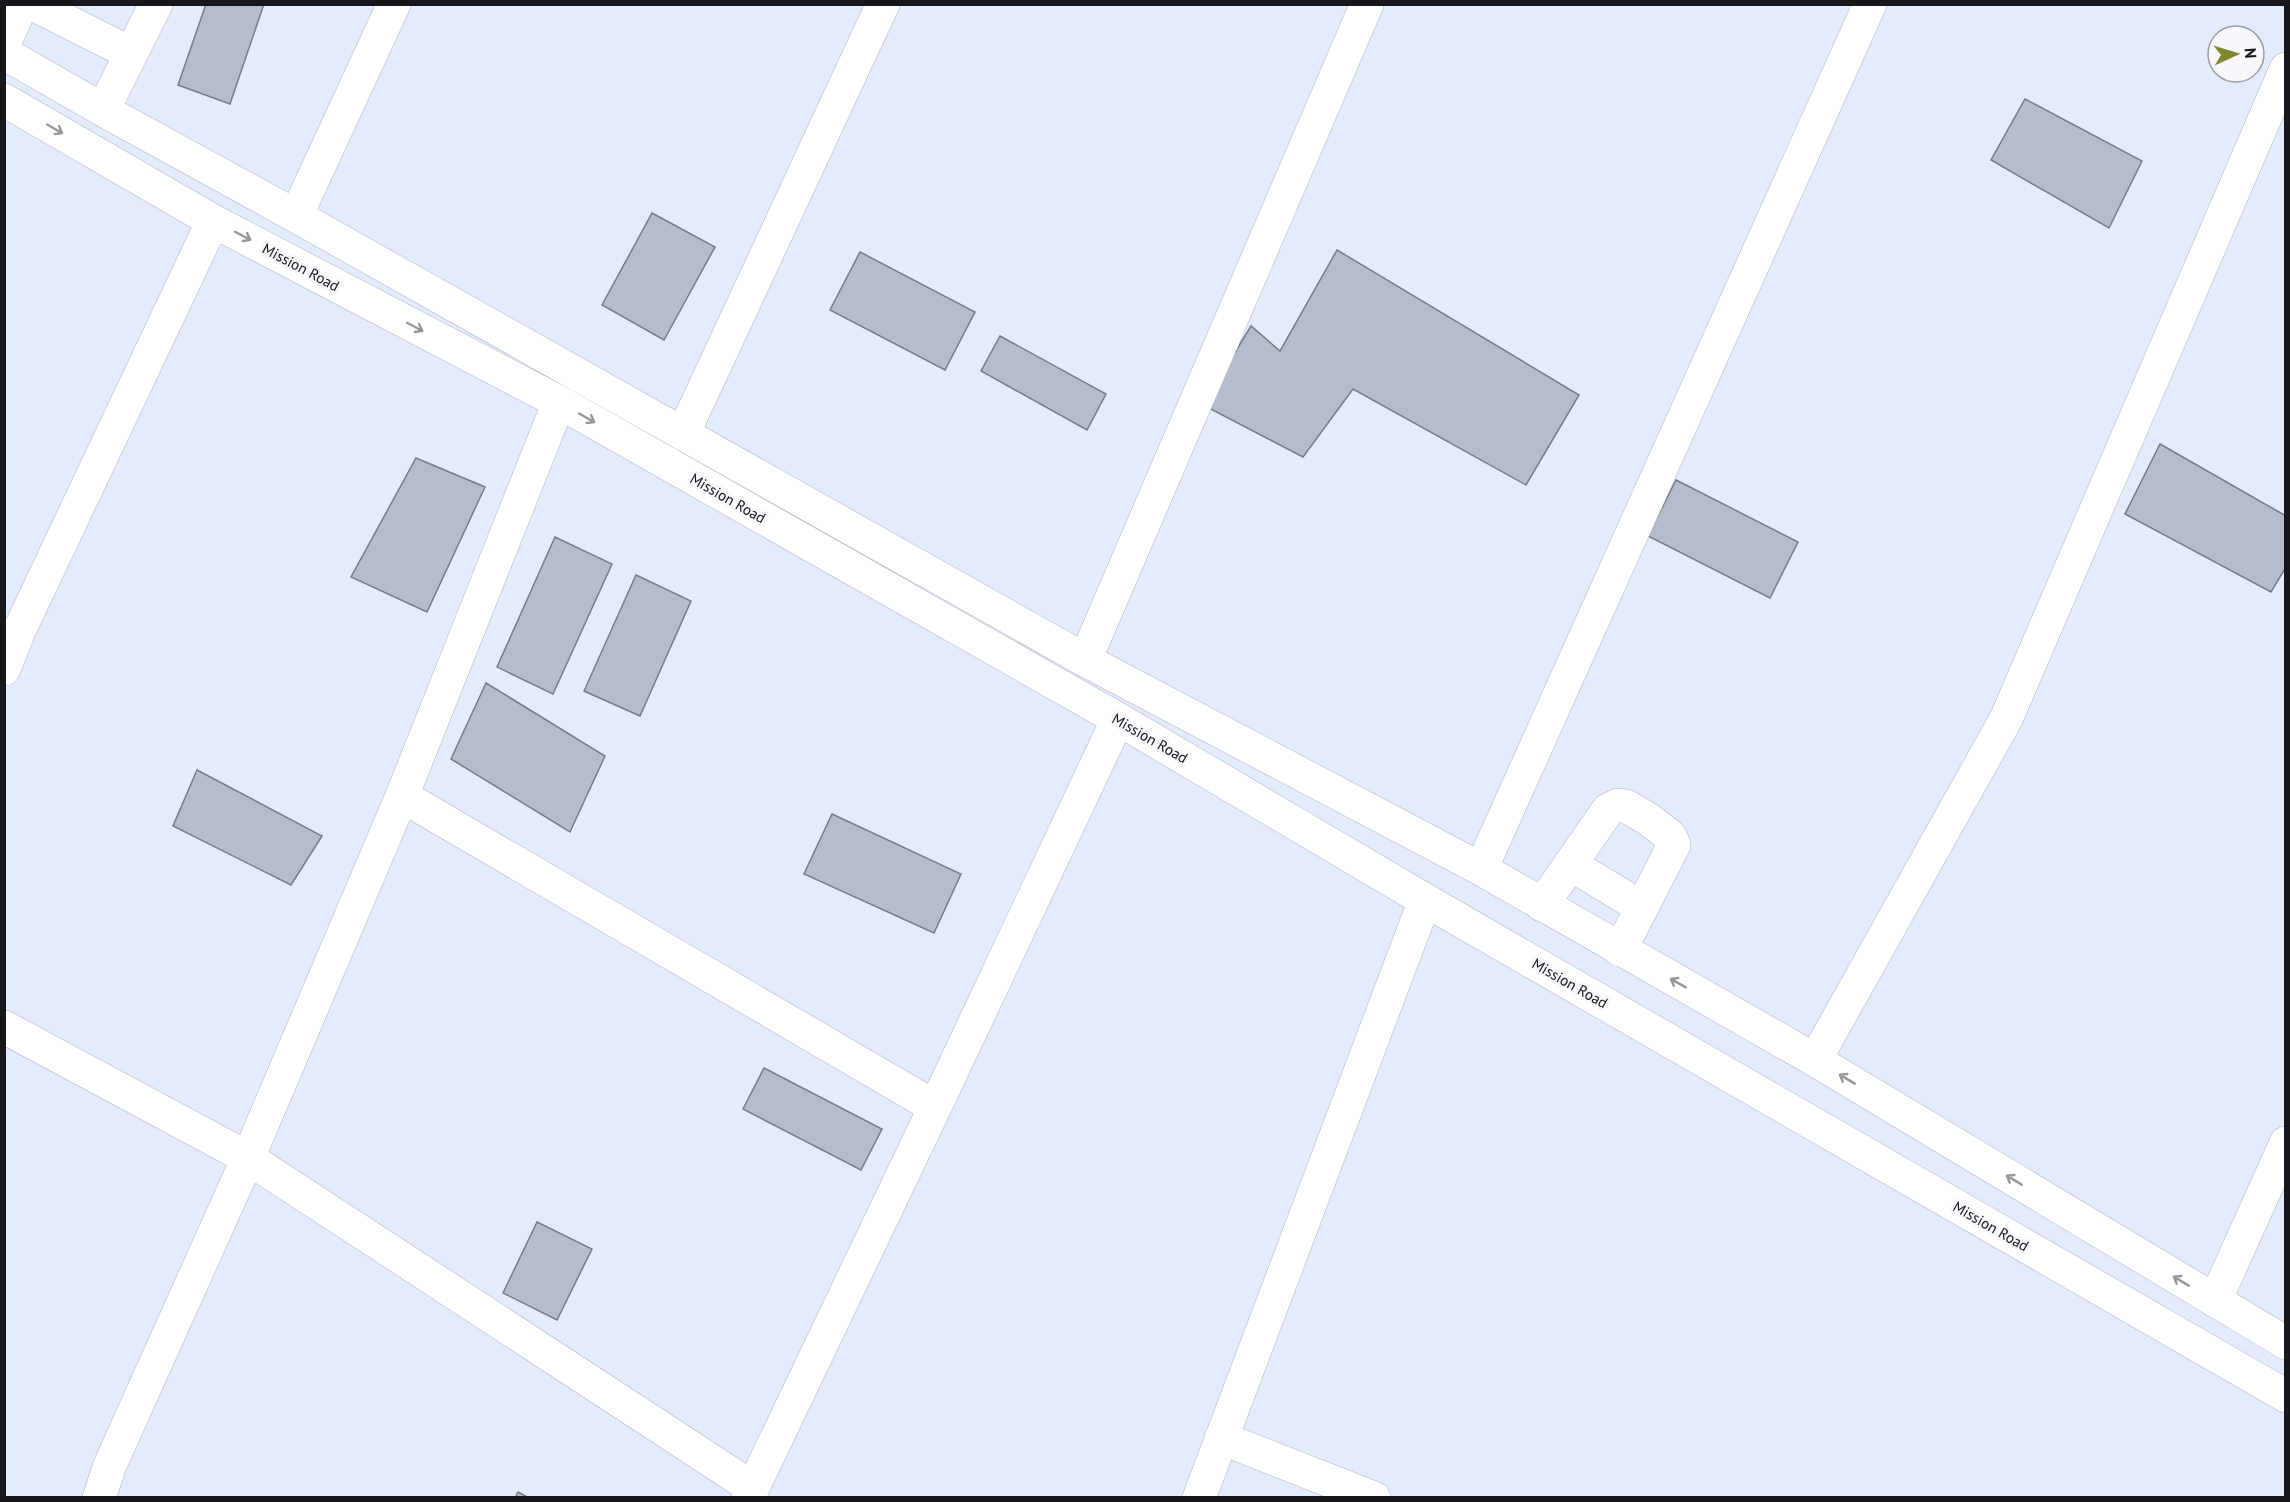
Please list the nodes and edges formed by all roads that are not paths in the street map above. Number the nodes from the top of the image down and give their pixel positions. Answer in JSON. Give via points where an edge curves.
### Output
{"nodes":[{"id":1,"x":22,"y":4,"type":"edge"},
{"id":2,"x":33,"y":4,"type":"edge"},
{"id":3,"x":156,"y":4,"type":"edge"},
{"id":4,"x":394,"y":4,"type":"edge"},
{"id":5,"x":883,"y":4,"type":"edge"},
{"id":6,"x":1367,"y":4,"type":"edge"},
{"id":7,"x":1870,"y":4,"type":"edge"},
{"id":8,"x":4,"y":44,"type":"edge"},
{"id":9,"x":130,"y":52,"type":"junction"},
{"id":10,"x":4,"y":53,"type":"edge"},
{"id":11,"x":2286,"y":69,"type":"edge"},
{"id":12,"x":4,"y":100,"type":"edge"},
{"id":13,"x":102,"y":110,"type":"junction"},
{"id":14,"x":296,"y":216,"type":"junction"},
{"id":15,"x":213,"y":221,"type":"junction"},
{"id":16,"x":559,"y":402,"type":"junction"},
{"id":17,"x":683,"y":434,"type":"junction"},
{"id":18,"x":12,"y":627,"type":"edge"},
{"id":19,"x":1085,"y":660,"type":"junction"},
{"id":20,"x":4,"y":669,"type":"edge"},
{"id":21,"x":1118,"y":719,"type":"junction"},
{"id":22,"x":402,"y":796,"type":"junction"},
{"id":23,"x":1570,"y":864,"type":"junction"},
{"id":24,"x":1481,"y":869,"type":"junction"},
{"id":25,"x":1425,"y":900,"type":"junction"},
{"id":26,"x":1542,"y":905,"type":"junction"},
{"id":27,"x":1641,"y":907,"type":"junction"},
{"id":28,"x":1620,"y":950,"type":"junction"},
{"id":29,"x":4,"y":1027,"type":"edge"},
{"id":30,"x":1815,"y":1059,"type":"junction"},
{"id":31,"x":935,"y":1107,"type":"junction"},
{"id":32,"x":2286,"y":1143,"type":"edge"},
{"id":33,"x":248,"y":1158,"type":"junction"},
{"id":34,"x":2215,"y":1301,"type":"junction"},
{"id":35,"x":2286,"y":1343,"type":"edge"},
{"id":36,"x":2286,"y":1396,"type":"edge"},
{"id":37,"x":1221,"y":1438,"type":"junction"},
{"id":38,"x":750,"y":1493,"type":"edge"},
{"id":39,"x":99,"y":1497,"type":"edge"},
{"id":40,"x":1199,"y":1497,"type":"edge"},
{"id":41,"x":1374,"y":1497,"type":"edge"}],
"edges":[{"from":1,"to":8,"type":"street"},
{"from":2,"to":9,"type":"street"},
{"from":3,"to":9,"type":"street"},
{"from":4,"to":14,"type":"street"},
{"from":5,"to":17,"type":"street"},
{"from":6,"to":19,"type":"street"},
{"from":7,"to":24,"type":"street"},
{"from":9,"to":13,"type":"street"},
{"from":10,"to":13,"type":"street"},
{"from":11,"to":30,"type":"street","via":[[2006,719]]},
{"from":12,"to":15,"type":"street","name":"Mission Road","one_way":true},
{"from":13,"to":14,"type":"street"},
{"from":14,"to":17,"type":"street"},
{"from":15,"to":16,"type":"street","name":"Mission Road","one_way":true},
{"from":15,"to":18,"type":"street"},
{"from":16,"to":21,"type":"street","name":"Mission Road","one_way":true},
{"from":16,"to":22,"type":"street"},
{"from":17,"to":19,"type":"street"},
{"from":18,"to":20,"type":"street"},
{"from":19,"to":24,"type":"street"},
{"from":21,"to":25,"type":"street","name":"Mission Road"},
{"from":21,"to":31,"type":"street"},
{"from":22,"to":31,"type":"street"},
{"from":22,"to":33,"type":"street"},
{"from":23,"to":26,"type":"street"},
{"from":23,"to":27,"type":"street"},
{"from":23,"to":27,"type":"street","via":[[1608,810],[1626,806],[1648,819],[1670,836],[1674,845]]},
{"from":24,"to":26,"type":"street"},
{"from":25,"to":36,"type":"street","name":"Mission Road"},
{"from":25,"to":37,"type":"street"},
{"from":26,"to":28,"type":"street"},
{"from":27,"to":28,"type":"street"},
{"from":30,"to":28,"type":"street","one_way":true},
{"from":29,"to":33,"type":"street"},
{"from":34,"to":30,"type":"street","one_way":true},
{"from":31,"to":38,"type":"street"},
{"from":32,"to":34,"type":"street"},
{"from":33,"to":38,"type":"street"},
{"from":33,"to":39,"type":"street"},
{"from":34,"to":35,"type":"street"},
{"from":37,"to":40,"type":"street"},
{"from":37,"to":41,"type":"street"}]}
